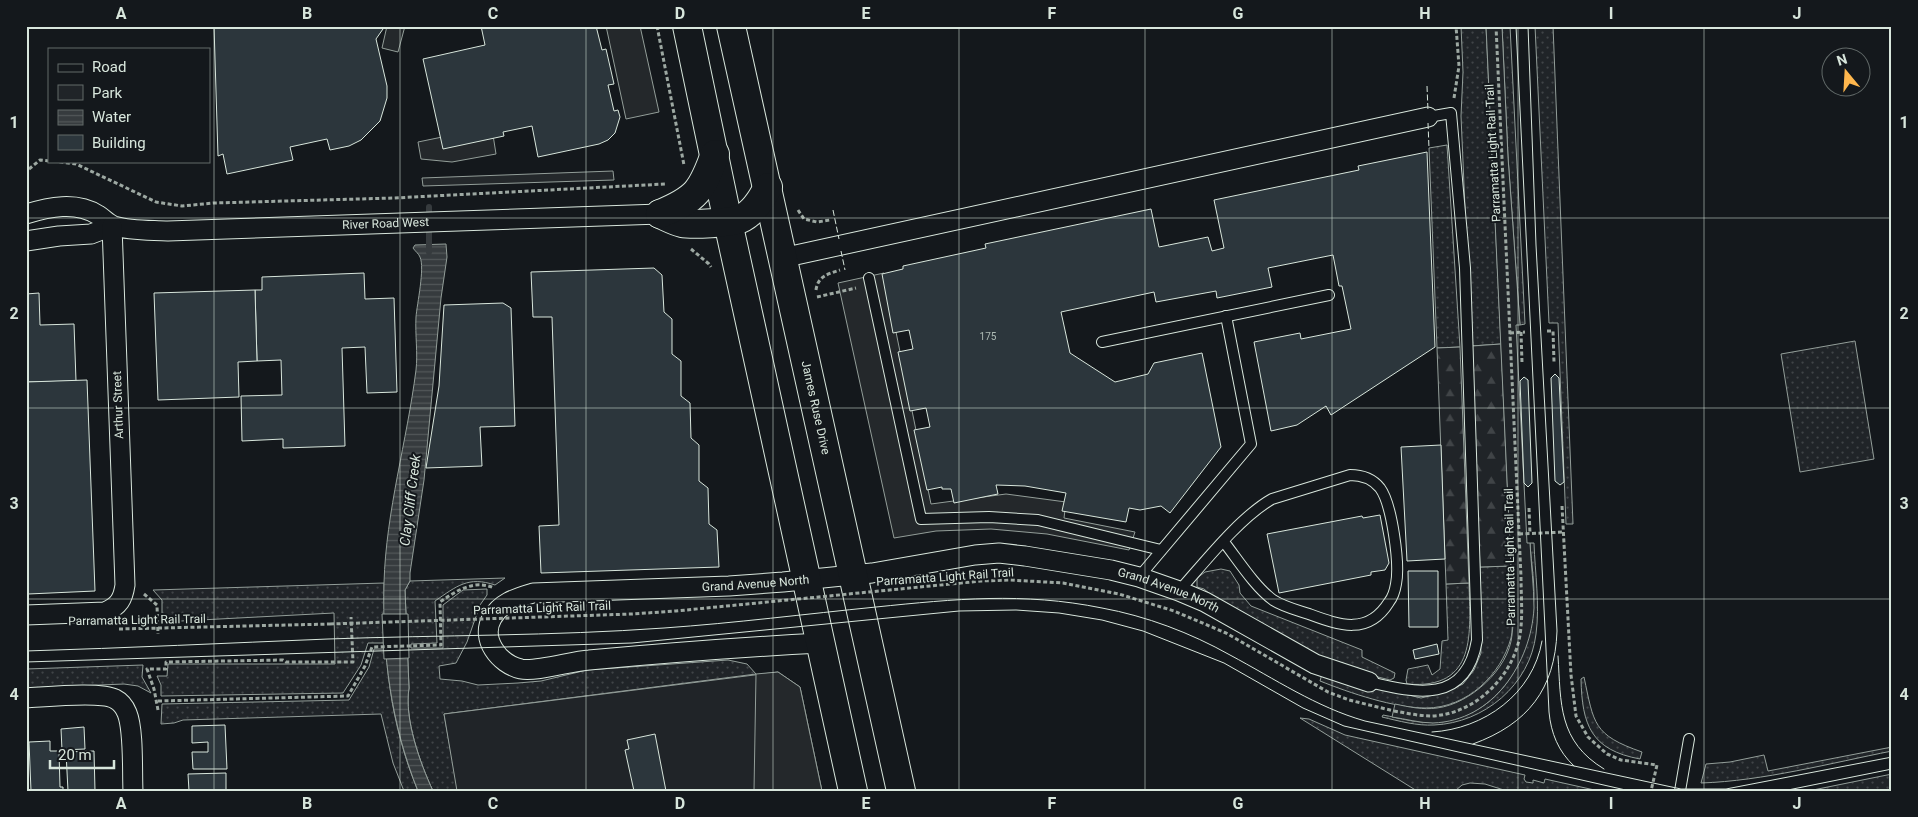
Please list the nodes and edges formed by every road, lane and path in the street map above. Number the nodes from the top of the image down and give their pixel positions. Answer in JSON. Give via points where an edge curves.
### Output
{"nodes":[{"id":1,"x":657,"y":26,"type":"edge"},
{"id":2,"x":687,"y":26,"type":"edge"},
{"id":3,"x":731,"y":26,"type":"edge"},
{"id":4,"x":1456,"y":26,"type":"edge"},
{"id":5,"x":1496,"y":26,"type":"edge"},
{"id":6,"x":1452,"y":113,"type":"junction"},
{"id":7,"x":1428,"y":117,"type":"joint"},
{"id":8,"x":715,"y":154,"type":"junction"},
{"id":9,"x":48,"y":161,"type":"edge"},
{"id":10,"x":61,"y":162,"type":"edge"},
{"id":11,"x":684,"y":167,"type":"junction"},
{"id":12,"x":29,"y":169,"type":"dead end"},
{"id":13,"x":680,"y":172,"type":"dead end"},
{"id":14,"x":685,"y":173,"type":"dead end"},
{"id":15,"x":670,"y":184,"type":"dead end"},
{"id":16,"x":768,"y":187,"type":"junction"},
{"id":17,"x":796,"y":207,"type":"dead end"},
{"id":18,"x":26,"y":214,"type":"edge"},
{"id":19,"x":660,"y":214,"type":"junction"},
{"id":20,"x":830,"y":220,"type":"dead end"},
{"id":21,"x":728,"y":222,"type":"junction"},
{"id":22,"x":112,"y":226,"type":"junction"},
{"id":23,"x":26,"y":241,"type":"edge"},
{"id":24,"x":782,"y":258,"type":"junction"},
{"id":25,"x":840,"y":270,"type":"dead end"},
{"id":26,"x":870,"y":282,"type":"joint"},
{"id":27,"x":1329,"y":295,"type":"dead end"},
{"id":28,"x":1226,"y":316,"type":"junction"},
{"id":29,"x":1547,"y":331,"type":"dead end"},
{"id":30,"x":1521,"y":332,"type":"junction"},
{"id":31,"x":1525,"y":332,"type":"dead end"},
{"id":32,"x":1510,"y":333,"type":"junction"},
{"id":33,"x":1102,"y":342,"type":"dead end"},
{"id":34,"x":1554,"y":362,"type":"dead end"},
{"id":35,"x":1522,"y":363,"type":"dead end"},
{"id":36,"x":1562,"y":506,"type":"dead end"},
{"id":37,"x":1529,"y":508,"type":"dead end"},
{"id":38,"x":1564,"y":532,"type":"junction"},
{"id":39,"x":1519,"y":534,"type":"junction"},
{"id":40,"x":1530,"y":534,"type":"junction"},
{"id":41,"x":1224,"y":542,"type":"junction"},
{"id":42,"x":1161,"y":550,"type":"junction"},
{"id":43,"x":852,"y":575,"type":"junction"},
{"id":44,"x":1139,"y":577,"type":"junction"},
{"id":45,"x":806,"y":579,"type":"junction"},
{"id":46,"x":1179,"y":591,"type":"junction"},
{"id":47,"x":508,"y":602,"type":"junction"},
{"id":48,"x":157,"y":605,"type":"dead end"},
{"id":49,"x":26,"y":615,"type":"edge"},
{"id":50,"x":351,"y":617,"type":"dead end"},
{"id":51,"x":158,"y":628,"type":"junction"},
{"id":52,"x":111,"y":629,"type":"dead end"},
{"id":53,"x":158,"y":634,"type":"dead end"},
{"id":54,"x":820,"y":643,"type":"junction"},
{"id":55,"x":1369,"y":682,"type":"joint"},
{"id":56,"x":26,"y":698,"type":"edge"},
{"id":57,"x":158,"y":701,"type":"junction"},
{"id":58,"x":158,"y":710,"type":"dead end"},
{"id":59,"x":1689,"y":739,"type":"dead end"},
{"id":60,"x":133,"y":791,"type":"edge"},
{"id":61,"x":853,"y":791,"type":"edge"},
{"id":62,"x":901,"y":791,"type":"edge"},
{"id":63,"x":1651,"y":791,"type":"edge"},
{"id":64,"x":1680,"y":791,"type":"edge"}],
"edges":[{"from":1,"to":11,"type":"path"},
{"from":2,"to":8,"type":"main road"},
{"from":3,"to":16,"type":"main road","name":"James Ruse Drive"},
{"from":4,"to":6,"type":"path","via":[[1459,66]]},
{"from":5,"to":32,"type":"path","name":"Parramatta Light Rail Trail"},
{"from":6,"to":7,"type":"lane"},
{"from":6,"to":55,"type":"lane","via":[[1465,268],[1477,640],[1470,664],[1444,687],[1421,692]]},
{"from":7,"to":24,"type":"street"},
{"from":8,"to":19,"type":"main road","via":[[702,185],[691,197],[682,205]]},
{"from":8,"to":21,"type":"main road"},
{"from":9,"to":12,"type":"path","via":[[40,160]]},
{"from":10,"to":15,"type":"path","via":[[76,164],[156,202],[182,206]]},
{"from":11,"to":13,"type":"path"},
{"from":11,"to":14,"type":"path"},
{"from":16,"to":21,"type":"main road","via":[[750,212],[741,219]]},
{"from":16,"to":24,"type":"main road","name":"James Ruse Drive"},
{"from":17,"to":20,"type":"path","via":[[804,219]]},
{"from":18,"to":22,"type":"street","name":"River Road West","via":[[58,206],[78,207],[97,214]]},
{"from":19,"to":21,"type":"main road","via":[[684,224]]},
{"from":19,"to":22,"type":"street","name":"River Road West","via":[[168,231]]},
{"from":21,"to":45,"type":"main road"},
{"from":22,"to":23,"type":"street","name":"River Road West","via":[[91,234]]},
{"from":22,"to":49,"type":"street","name":"Arthur Street","via":[[125,584],[120,602],[105,612]]},
{"from":24,"to":43,"type":"main road","name":"James Ruse Drive"},
{"from":25,"to":26,"type":"path","via":[[825,275],[817,283],[818,298]]},
{"from":26,"to":42,"type":"lane","via":[[921,519],[989,517],[1038,520]]},
{"from":27,"to":28,"type":"lane"},
{"from":28,"to":33,"type":"lane"},
{"from":28,"to":42,"type":"lane","via":[[1251,444]]},
{"from":29,"to":34,"type":"path","via":[[1553,330]]},
{"from":30,"to":31,"type":"path"},
{"from":30,"to":32,"type":"path"},
{"from":30,"to":35,"type":"path"},
{"from":32,"to":39,"type":"path","name":"Parramatta Light Rail Trail"},
{"from":36,"to":38,"type":"path"},
{"from":37,"to":40,"type":"path"},
{"from":38,"to":40,"type":"path"},
{"from":38,"to":63,"type":"path","via":[[1576,716],[1588,737],[1607,754],[1621,760],[1657,766]]},
{"from":39,"to":40,"type":"path"},
{"from":39,"to":51,"type":"path","name":"Parramatta Light Rail Trail","bridge":true,"via":[[1521,620],[1516,652],[1508,669],[1481,698],[1465,707],[1431,716],[1394,711],[1328,692],[1226,633],[1174,611],[1119,594],[1037,581],[972,582],[640,614]]},
{"from":41,"to":41,"type":"lane","via":[[1251,513],[1272,499],[1339,477],[1360,475],[1379,486],[1384,495],[1394,534],[1397,574],[1394,593],[1384,610],[1370,621],[1351,626],[1333,623],[1273,600]]},
{"from":41,"to":46,"type":"lane"},
{"from":42,"to":44,"type":"lane"},
{"from":43,"to":44,"type":"street","name":"Grand Avenue North","via":[[966,556],[999,554],[1069,562]]},
{"from":43,"to":45,"type":"street","name":"Grand Avenue North"},
{"from":43,"to":62,"type":"main road","name":"James Ruse Drive"},
{"from":44,"to":46,"type":"street","name":"Grand Avenue North"},
{"from":45,"to":47,"type":"street","name":"Grand Avenue North","via":[[729,586],[533,593]]},
{"from":45,"to":54,"type":"main road"},
{"from":46,"to":55,"type":"street","name":"Grand Avenue North","via":[[1205,602],[1315,664]]},
{"from":47,"to":54,"type":"street","name":"Grand Avenue North","via":[[496,611],[488,624],[488,637],[494,651],[505,662],[522,669],[586,660]]},
{"from":47,"to":57,"type":"path","via":[[489,586],[463,586],[440,602],[441,646],[372,647],[348,696]]},
{"from":48,"to":51,"type":"path"},
{"from":50,"to":57,"type":"path","via":[[353,662],[166,662],[166,669],[147,670]]},
{"from":51,"to":52,"type":"path","name":"Parramatta Light Rail Trail"},
{"from":51,"to":53,"type":"path"},
{"from":54,"to":61,"type":"main road"},
{"from":56,"to":60,"type":"street","via":[[100,696],[115,699],[125,708],[130,726]]},
{"from":57,"to":58,"type":"path"},
{"from":59,"to":64,"type":"lane"}]}
